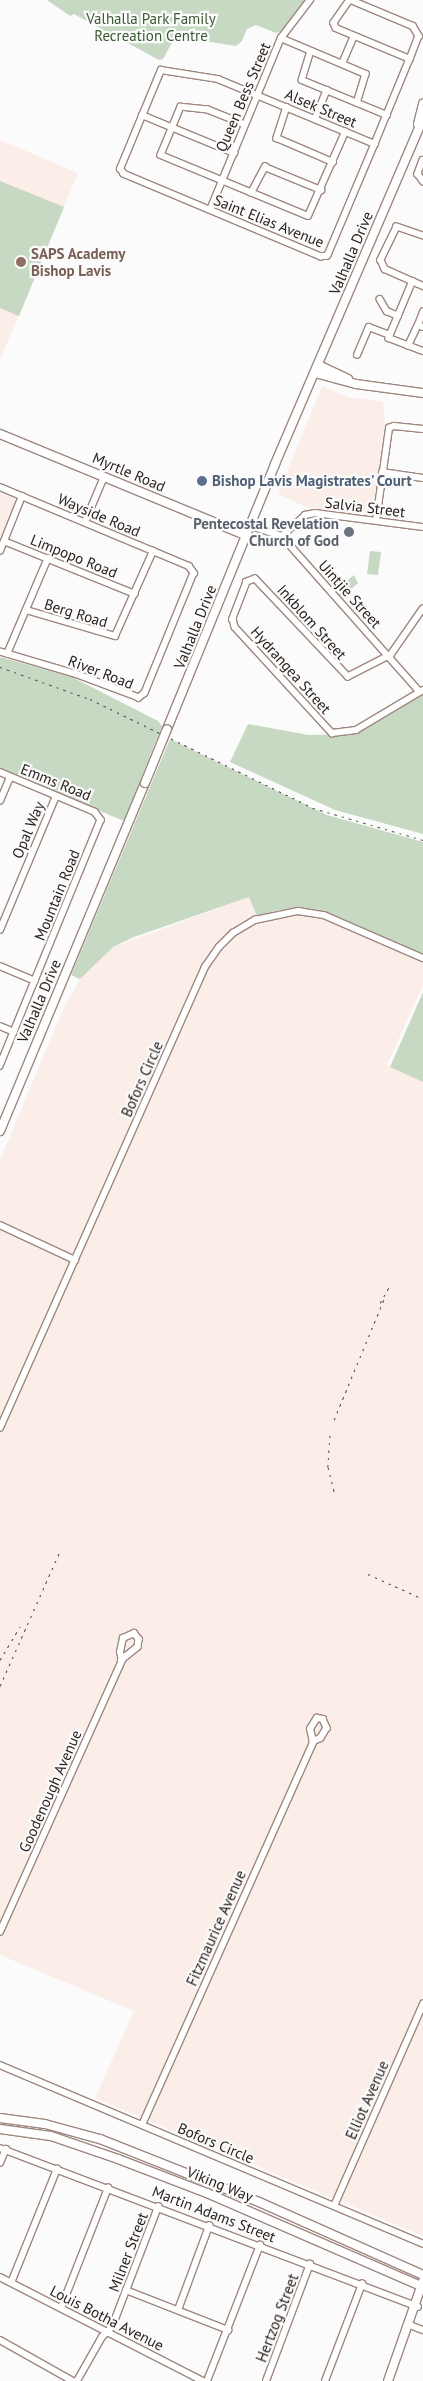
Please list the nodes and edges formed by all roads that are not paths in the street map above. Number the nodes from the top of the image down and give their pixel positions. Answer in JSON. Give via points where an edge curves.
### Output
{"nodes":[{"id":1,"x":310,"y":0,"type":"edge"},
{"id":2,"x":351,"y":0,"type":"edge"},
{"id":3,"x":354,"y":36,"type":"junction"},
{"id":4,"x":282,"y":38,"type":"junction"},
{"id":5,"x":311,"y":51,"type":"junction"},
{"id":6,"x":410,"y":59,"type":"junction"},
{"id":7,"x":342,"y":64,"type":"junction"},
{"id":8,"x":161,"y":70,"type":"joint"},
{"id":9,"x":327,"y":90,"type":"junction"},
{"id":10,"x":258,"y":95,"type":"junction"},
{"id":11,"x":357,"y":103,"type":"junction"},
{"id":12,"x":423,"y":104,"type":"edge"},
{"id":13,"x":287,"y":108,"type":"junction"},
{"id":14,"x":142,"y":115,"type":"junction"},
{"id":15,"x":387,"y":115,"type":"junction"},
{"id":16,"x":315,"y":119,"type":"junction"},
{"id":17,"x":423,"y":119,"type":"edge"},
{"id":18,"x":245,"y":125,"type":"junction"},
{"id":19,"x":171,"y":127,"type":"junction"},
{"id":20,"x":345,"y":132,"type":"junction"},
{"id":21,"x":416,"y":133,"type":"junction"},
{"id":22,"x":374,"y":144,"type":"junction"},
{"id":23,"x":234,"y":153,"type":"junction"},
{"id":24,"x":423,"y":160,"type":"edge"},
{"id":25,"x":333,"y":162,"type":"junction"},
{"id":26,"x":222,"y":181,"type":"junction"},
{"id":27,"x":423,"y":181,"type":"edge"},
{"id":28,"x":321,"y":190,"type":"junction"},
{"id":29,"x":251,"y":193,"type":"junction"},
{"id":30,"x":210,"y":210,"type":"junction"},
{"id":31,"x":423,"y":236,"type":"edge"},
{"id":32,"x":413,"y":282,"type":"junction"},
{"id":33,"x":423,"y":286,"type":"edge"},
{"id":34,"x":380,"y":299,"type":"dead end"},
{"id":35,"x":423,"y":312,"type":"edge"},
{"id":36,"x":398,"y":316,"type":"junction"},
{"id":37,"x":420,"y":326,"type":"edge"},
{"id":38,"x":390,"y":335,"type":"junction"},
{"id":39,"x":408,"y":346,"type":"junction"},
{"id":40,"x":423,"y":351,"type":"edge"},
{"id":41,"x":357,"y":355,"type":"dead end"},
{"id":42,"x":316,"y":369,"type":"junction"},
{"id":43,"x":423,"y":393,"type":"edge"},
{"id":44,"x":423,"y":429,"type":"edge"},
{"id":45,"x":0,"y":434,"type":"edge"},
{"id":46,"x":382,"y":472,"type":"junction"},
{"id":47,"x":104,"y":477,"type":"junction"},
{"id":48,"x":423,"y":478,"type":"edge"},
{"id":49,"x":0,"y":487,"type":"edge"},
{"id":50,"x":22,"y":496,"type":"junction"},
{"id":51,"x":376,"y":521,"type":"junction"},
{"id":52,"x":84,"y":522,"type":"junction"},
{"id":53,"x":251,"y":526,"type":"junction"},
{"id":54,"x":423,"y":527,"type":"edge"},
{"id":55,"x":247,"y":536,"type":"junction"},
{"id":56,"x":282,"y":536,"type":"junction"},
{"id":57,"x":4,"y":540,"type":"junction"},
{"id":58,"x":0,"y":551,"type":"edge"},
{"id":59,"x":153,"y":551,"type":"junction"},
{"id":60,"x":48,"y":558,"type":"junction"},
{"id":61,"x":189,"y":566,"type":"joint"},
{"id":62,"x":247,"y":582,"type":"joint"},
{"id":63,"x":135,"y":594,"type":"junction"},
{"id":64,"x":423,"y":609,"type":"edge"},
{"id":65,"x":26,"y":610,"type":"junction"},
{"id":66,"x":0,"y":652,"type":"edge"},
{"id":67,"x":7,"y":654,"type":"junction"},
{"id":68,"x":388,"y":656,"type":"junction"},
{"id":69,"x":422,"y":691,"type":"edge"},
{"id":70,"x":0,"y":772,"type":"edge"},
{"id":71,"x":10,"y":777,"type":"junction"},
{"id":72,"x":56,"y":796,"type":"junction"},
{"id":73,"x":0,"y":801,"type":"edge"},
{"id":74,"x":101,"y":818,"type":"joint"},
{"id":75,"x":0,"y":930,"type":"edge"},
{"id":76,"x":423,"y":958,"type":"edge"},
{"id":77,"x":0,"y":966,"type":"edge"},
{"id":78,"x":35,"y":981,"type":"junction"},
{"id":79,"x":0,"y":1026,"type":"edge"},
{"id":80,"x":14,"y":1032,"type":"junction"},
{"id":81,"x":0,"y":1066,"type":"edge"},
{"id":82,"x":0,"y":1131,"type":"edge"},
{"id":83,"x":0,"y":1225,"type":"edge"},
{"id":84,"x":75,"y":1260,"type":"junction"},
{"id":85,"x":0,"y":1428,"type":"edge"},
{"id":86,"x":122,"y":1660,"type":"junction"},
{"id":87,"x":313,"y":1742,"type":"dead end"},
{"id":88,"x":0,"y":1932,"type":"edge"},
{"id":89,"x":423,"y":2004,"type":"edge"},
{"id":90,"x":0,"y":2065,"type":"edge"},
{"id":91,"x":0,"y":2118,"type":"edge"},
{"id":92,"x":142,"y":2125,"type":"junction"},
{"id":93,"x":0,"y":2129,"type":"edge"},
{"id":94,"x":3,"y":2148,"type":"edge"},
{"id":95,"x":0,"y":2163,"type":"edge"},
{"id":96,"x":57,"y":2169,"type":"junction"},
{"id":97,"x":108,"y":2188,"type":"junction"},
{"id":98,"x":334,"y":2206,"type":"junction"},
{"id":99,"x":158,"y":2207,"type":"junction"},
{"id":100,"x":209,"y":2226,"type":"junction"},
{"id":101,"x":423,"y":2244,"type":"edge"},
{"id":102,"x":260,"y":2245,"type":"junction"},
{"id":103,"x":310,"y":2264,"type":"junction"},
{"id":104,"x":423,"y":2275,"type":"edge"},
{"id":105,"x":0,"y":2277,"type":"edge"},
{"id":106,"x":11,"y":2282,"type":"junction"},
{"id":107,"x":362,"y":2284,"type":"junction"},
{"id":108,"x":422,"y":2285,"type":"edge"},
{"id":109,"x":126,"y":2290,"type":"junction"},
{"id":110,"x":418,"y":2306,"type":"edge"},
{"id":111,"x":61,"y":2308,"type":"junction"},
{"id":112,"x":178,"y":2310,"type":"junction"},
{"id":113,"x":410,"y":2325,"type":"junction"},
{"id":114,"x":228,"y":2330,"type":"junction"},
{"id":115,"x":423,"y":2330,"type":"edge"},
{"id":116,"x":107,"y":2331,"type":"junction"},
{"id":117,"x":0,"y":2340,"type":"edge"},
{"id":118,"x":192,"y":2378,"type":"edge"},
{"id":119,"x":73,"y":2381,"type":"edge"},
{"id":120,"x":77,"y":2381,"type":"edge"},
{"id":121,"x":203,"y":2381,"type":"edge"},
{"id":122,"x":207,"y":2381,"type":"edge"},
{"id":123,"x":266,"y":2381,"type":"edge"},
{"id":124,"x":325,"y":2381,"type":"edge"},
{"id":125,"x":388,"y":2381,"type":"edge"}],
"edges":[{"from":1,"to":4,"type":"street","name":"Queen Bess Street"},
{"from":2,"to":3,"type":"street","via":[[334,26]]},
{"from":2,"to":6,"type":"street","name":"Saint Elias Avenue","via":[[417,29],[418,38]]},
{"from":3,"to":6,"type":"street"},
{"from":3,"to":7,"type":"street"},
{"from":4,"to":5,"type":"street"},
{"from":4,"to":10,"type":"street","name":"Queen Bess Street"},
{"from":5,"to":7,"type":"street"},
{"from":5,"to":9,"type":"street","via":[[301,79]]},
{"from":6,"to":15,"type":"street","name":"Saint Elias Avenue"},
{"from":7,"to":11,"type":"street","via":[[367,76]]},
{"from":8,"to":10,"type":"street","name":"Alsek Street","via":[[218,79]]},
{"from":8,"to":14,"type":"street","name":"Saint Elias Avenue"},
{"from":9,"to":11,"type":"street"},
{"from":9,"to":16,"type":"street"},
{"from":10,"to":13,"type":"street","name":"Alsek Street"},
{"from":10,"to":18,"type":"street","name":"Queen Bess Street"},
{"from":11,"to":15,"type":"street"},
{"from":12,"to":21,"type":"main road","name":"Valhalla Drive"},
{"from":13,"to":16,"type":"street","name":"Alsek Street"},
{"from":13,"to":25,"type":"street","via":[[277,138]]},
{"from":14,"to":19,"type":"street"},
{"from":14,"to":30,"type":"street","name":"Saint Elias Avenue","via":[[121,166],[122,172]]},
{"from":15,"to":22,"type":"street","name":"Saint Elias Avenue"},
{"from":16,"to":20,"type":"street","name":"Alsek Street"},
{"from":17,"to":21,"type":"main road","name":"Valhalla Drive"},
{"from":18,"to":19,"type":"street","via":[[208,110],[183,107],[178,109]]},
{"from":18,"to":23,"type":"street","name":"Queen Bess Street"},
{"from":19,"to":23,"type":"street"},
{"from":19,"to":26,"type":"street","via":[[162,156]]},
{"from":20,"to":22,"type":"street","name":"Alsek Street"},
{"from":20,"to":25,"type":"street"},
{"from":21,"to":42,"type":"main road","name":"Valhalla Drive"},
{"from":22,"to":30,"type":"street","name":"Saint Elias Avenue","via":[[325,257]]},
{"from":23,"to":26,"type":"street","name":"Queen Bess Street"},
{"from":24,"to":27,"type":"street","via":[[418,174]]},
{"from":25,"to":28,"type":"street"},
{"from":26,"to":29,"type":"street"},
{"from":26,"to":30,"type":"street","name":"Queen Bess Street"},
{"from":28,"to":29,"type":"street","via":[[309,215]]},
{"from":28,"to":29,"type":"street","via":[[265,167]]},
{"from":31,"to":32,"type":"street","via":[[398,227],[381,260],[385,269]]},
{"from":32,"to":33,"type":"street"},
{"from":32,"to":36,"type":"street"},
{"from":34,"to":36,"type":"street","via":[[387,311]]},
{"from":35,"to":37,"type":"street"},
{"from":36,"to":38,"type":"street"},
{"from":37,"to":39,"type":"street"},
{"from":38,"to":39,"type":"street","via":[[389,338]]},
{"from":38,"to":41,"type":"street","via":[[369,327]]},
{"from":39,"to":40,"type":"street"},
{"from":42,"to":43,"type":"main road","via":[[356,384]]},
{"from":42,"to":53,"type":"main road","name":"Valhalla Drive"},
{"from":44,"to":46,"type":"street","via":[[390,427]]},
{"from":45,"to":47,"type":"main road","name":"Myrtle Road"},
{"from":46,"to":48,"type":"street"},
{"from":46,"to":51,"type":"street"},
{"from":47,"to":52,"type":"street"},
{"from":47,"to":55,"type":"main road","name":"Myrtle Road"},
{"from":49,"to":50,"type":"street","name":"Wayside Road"},
{"from":50,"to":52,"type":"street","name":"Wayside Road"},
{"from":50,"to":57,"type":"street"},
{"from":51,"to":54,"type":"street","name":"Salvia Street"},
{"from":51,"to":56,"type":"street","name":"Salvia Street","via":[[310,514]]},
{"from":52,"to":59,"type":"street","name":"Wayside Road"},
{"from":53,"to":55,"type":"main road","name":"Valhalla Drive"},
{"from":53,"to":56,"type":"street"},
{"from":55,"to":82,"type":"main road","name":"Valhalla Drive","bridge":true},
{"from":56,"to":68,"type":"street","name":"Uintjie Street"},
{"from":57,"to":58,"type":"street"},
{"from":57,"to":60,"type":"street","name":"Limpopo Road"},
{"from":59,"to":61,"type":"street","name":"Wayside Road"},
{"from":59,"to":63,"type":"street","name":"Berg Road"},
{"from":60,"to":63,"type":"street","name":"Limpopo Road"},
{"from":60,"to":65,"type":"street"},
{"from":61,"to":67,"type":"street","name":"River Road","via":[[194,575],[145,693],[139,698],[75,674]]},
{"from":62,"to":68,"type":"street","name":"Inkblom Street","via":[[253,578],[260,582],[346,677],[354,676]]},
{"from":62,"to":69,"type":"street","name":"Hydrangea Street","via":[[234,615],[235,627],[332,733],[353,731]]},
{"from":63,"to":65,"type":"street","name":"Berg Road","via":[[119,632],[112,637]]},
{"from":64,"to":68,"type":"street","name":"Inkblom Street"},
{"from":65,"to":67,"type":"street"},
{"from":66,"to":67,"type":"street","name":"River Road"},
{"from":68,"to":69,"type":"street","name":"Uintjie Street"},
{"from":70,"to":71,"type":"street","name":"Emms Road"},
{"from":71,"to":72,"type":"street","name":"Emms Road"},
{"from":71,"to":73,"type":"street"},
{"from":72,"to":74,"type":"street","name":"Emms Road","via":[[96,812]]},
{"from":72,"to":75,"type":"street","name":"Opal Way"},
{"from":74,"to":78,"type":"street","name":"Mountain Road"},
{"from":76,"to":84,"type":"street","name":"Bofors Circle","via":[[341,922],[307,912],[271,914],[233,933],[205,967]]},
{"from":77,"to":78,"type":"street"},
{"from":78,"to":80,"type":"street","name":"Mountain Road"},
{"from":79,"to":80,"type":"street"},
{"from":80,"to":81,"type":"street","name":"Mountain Road"},
{"from":83,"to":84,"type":"street"},
{"from":84,"to":85,"type":"street","name":"Bofors Circle"},
{"from":86,"to":86,"type":"street","via":[[123,1638],[134,1633],[139,1639],[138,1646]]},
{"from":86,"to":88,"type":"street","name":"Goodenough Avenue"},
{"from":87,"to":92,"type":"street","name":"Fitzmaurice Avenue"},
{"from":89,"to":98,"type":"street","name":"Elliot Avenue"},
{"from":90,"to":92,"type":"street","name":"Bofors Circle"},
{"from":91,"to":104,"type":"main road","name":"Viking Way","via":[[45,2124],[100,2139],[259,2202]]},
{"from":92,"to":98,"type":"street","name":"Bofors Circle"},
{"from":93,"to":108,"type":"main road","name":"Viking Way","via":[[51,2136],[118,2159],[207,2193]]},
{"from":94,"to":95,"type":"street"},
{"from":94,"to":96,"type":"street","name":"Martin Adams Street"},
{"from":96,"to":97,"type":"street","name":"Martin Adams Street"},
{"from":96,"to":106,"type":"street"},
{"from":97,"to":99,"type":"street","name":"Martin Adams Street"},
{"from":97,"to":111,"type":"street"},
{"from":98,"to":101,"type":"street","name":"Bofors Circle"},
{"from":99,"to":100,"type":"street","name":"Martin Adams Street"},
{"from":99,"to":109,"type":"street","name":"Milner Street"},
{"from":100,"to":102,"type":"street","name":"Martin Adams Street"},
{"from":100,"to":112,"type":"street"},
{"from":102,"to":103,"type":"street","name":"Martin Adams Street"},
{"from":102,"to":114,"type":"street"},
{"from":103,"to":107,"type":"street","name":"Martin Adams Street"},
{"from":103,"to":123,"type":"street","name":"Hertzog Street"},
{"from":105,"to":106,"type":"street","name":"Louis Botha Avenue"},
{"from":106,"to":111,"type":"street","name":"Louis Botha Avenue"},
{"from":107,"to":110,"type":"street","name":"Martin Adams Street"},
{"from":107,"to":124,"type":"street"},
{"from":108,"to":110,"type":"main road"},
{"from":109,"to":112,"type":"street"},
{"from":109,"to":116,"type":"street","name":"Milner Street","via":[[112,2327]]},
{"from":110,"to":113,"type":"main road"},
{"from":111,"to":116,"type":"street","name":"Louis Botha Avenue"},
{"from":112,"to":114,"type":"street"},
{"from":113,"to":115,"type":"street"},
{"from":113,"to":125,"type":"main road"},
{"from":114,"to":122,"type":"street"},
{"from":116,"to":118,"type":"street","name":"Louis Botha Avenue"},
{"from":116,"to":120,"type":"street","name":"Milner Street"},
{"from":117,"to":119,"type":"street"},
{"from":118,"to":121,"type":"street","name":"Louis Botha Avenue"}]}
